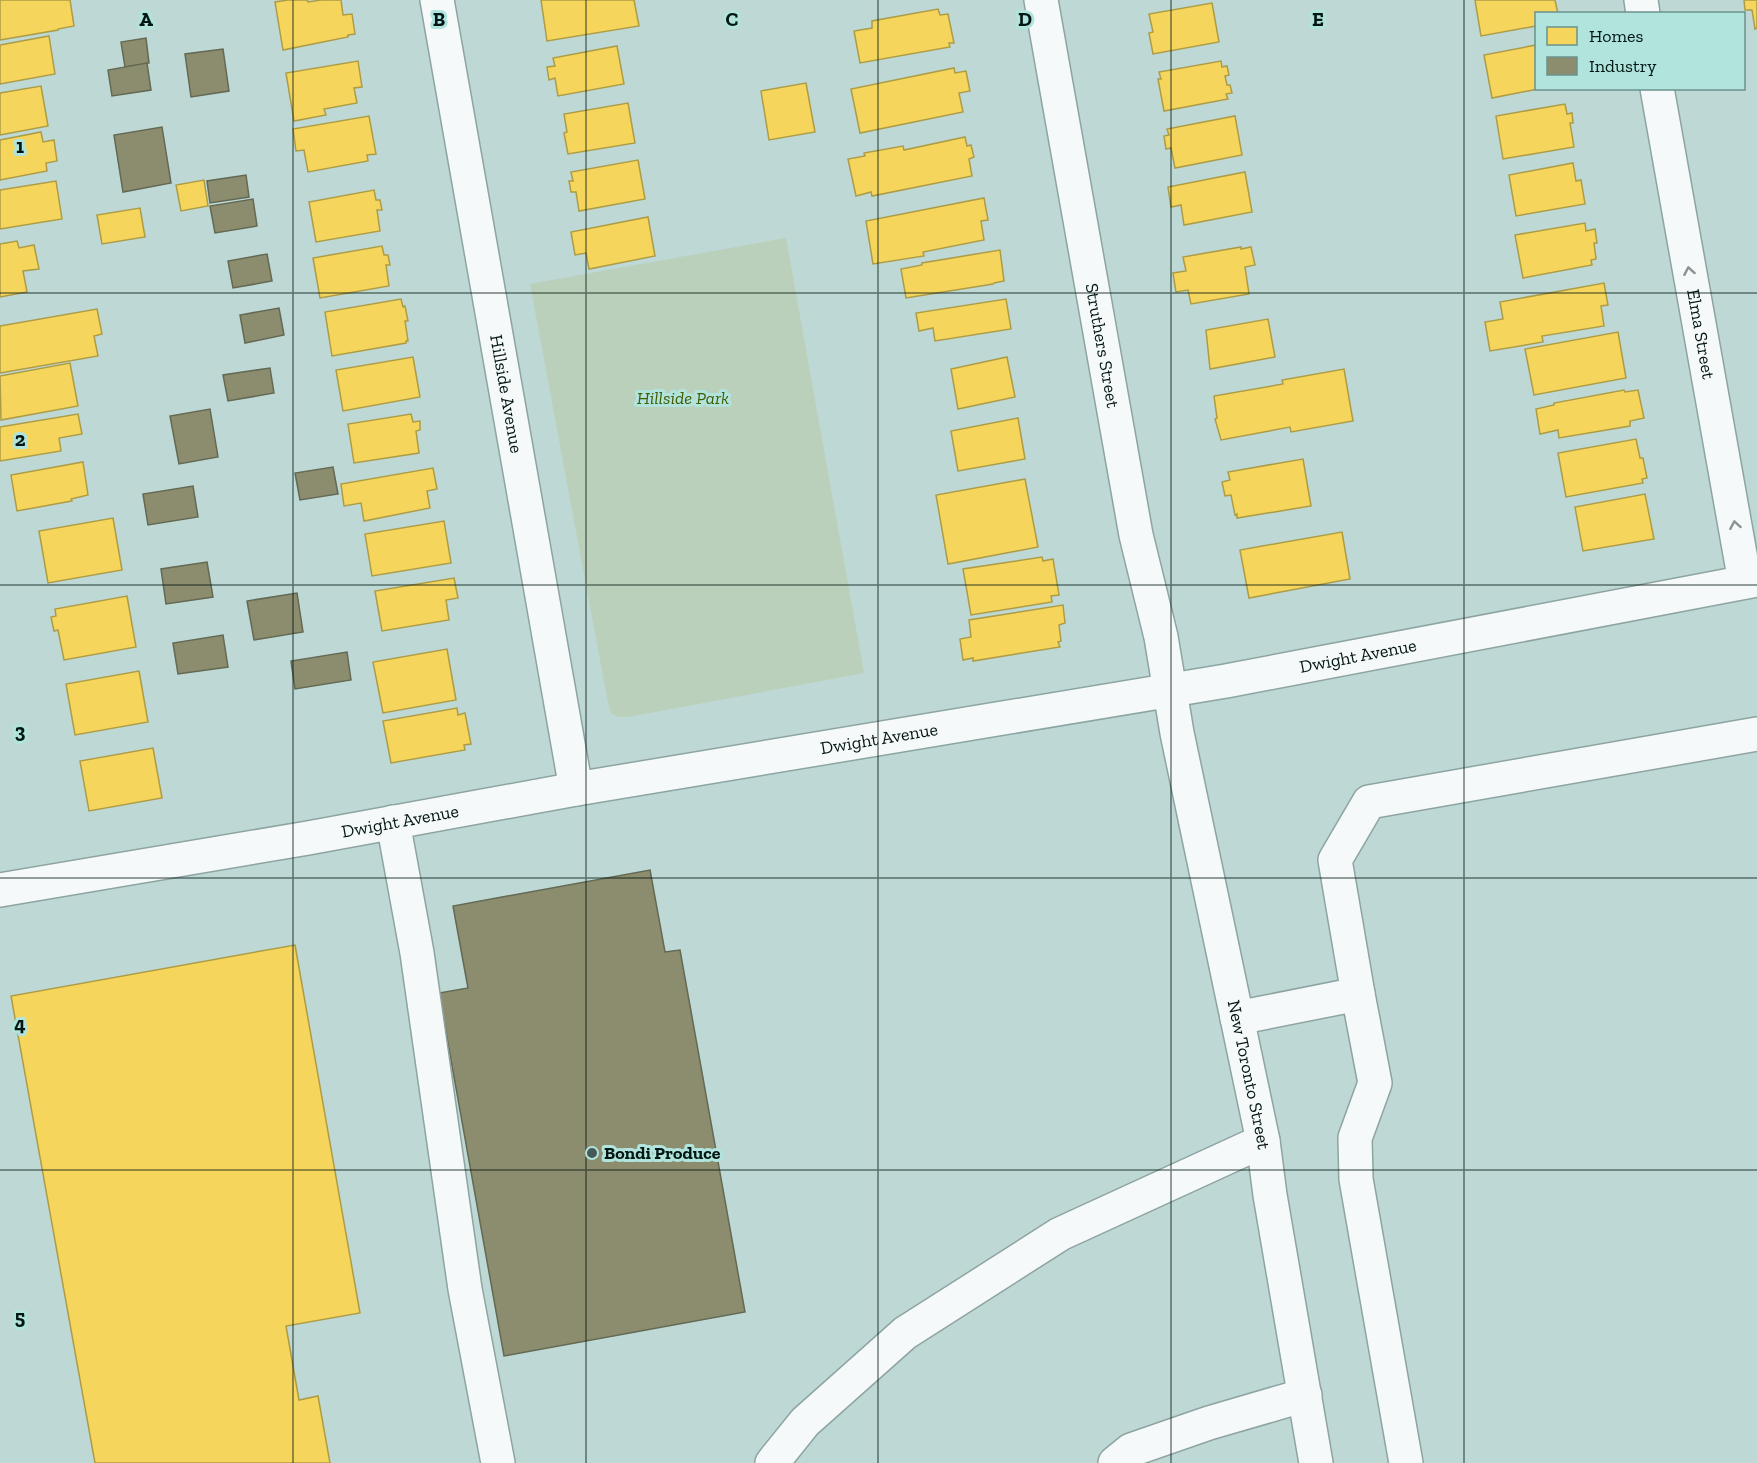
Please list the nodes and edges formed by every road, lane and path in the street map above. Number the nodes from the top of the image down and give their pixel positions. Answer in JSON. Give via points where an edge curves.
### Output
{"nodes":[{"id":1,"x":437,"y":0,"type":"edge"},
{"id":2,"x":1041,"y":0,"type":"edge"},
{"id":3,"x":1657,"y":90,"type":"edge"},
{"id":4,"x":1751,"y":581,"type":"edge"},
{"id":5,"x":1170,"y":690,"type":"junction"},
{"id":6,"x":1757,"y":734,"type":"edge"},
{"id":7,"x":576,"y":789,"type":"junction"},
{"id":8,"x":393,"y":822,"type":"junction"},
{"id":9,"x":0,"y":890,"type":"edge"},
{"id":10,"x":1358,"y":994,"type":"junction"},
{"id":11,"x":1237,"y":1018,"type":"junction"},
{"id":12,"x":1263,"y":1141,"type":"junction"},
{"id":13,"x":1305,"y":1395,"type":"junction"},
{"id":14,"x":498,"y":1463,"type":"edge"},
{"id":15,"x":772,"y":1463,"type":"edge"},
{"id":16,"x":1114,"y":1463,"type":"edge"},
{"id":17,"x":1316,"y":1463,"type":"edge"},
{"id":18,"x":1406,"y":1463,"type":"edge"}],
"edges":[{"from":1,"to":7,"type":"street","name":"Hillside Avenue"},
{"from":2,"to":5,"type":"street","name":"Struthers Street","via":[[1136,535]]},
{"from":4,"to":3,"type":"street","name":"Elma Street","one_way":true},
{"from":4,"to":5,"type":"street","name":"Dwight Avenue"},
{"from":5,"to":7,"type":"street","name":"Dwight Avenue"},
{"from":5,"to":11,"type":"street","name":"New Toronto Street"},
{"from":6,"to":10,"type":"street","via":[[1369,802],[1335,860]]},
{"from":7,"to":8,"type":"street","name":"Dwight Avenue"},
{"from":8,"to":9,"type":"street","name":"Dwight Avenue"},
{"from":8,"to":14,"type":"street","via":[[417,953],[465,1289]]},
{"from":10,"to":11,"type":"street"},
{"from":10,"to":18,"type":"street","via":[[1375,1083],[1355,1138],[1356,1179]]},
{"from":11,"to":12,"type":"street","name":"New Toronto Street"},
{"from":12,"to":13,"type":"street","name":"New Toronto Street"},
{"from":12,"to":15,"type":"street","via":[[1060,1234],[905,1333],[805,1422]]},
{"from":13,"to":16,"type":"street","via":[[1131,1450]]},
{"from":13,"to":17,"type":"street","name":"New Toronto Street"}]}
